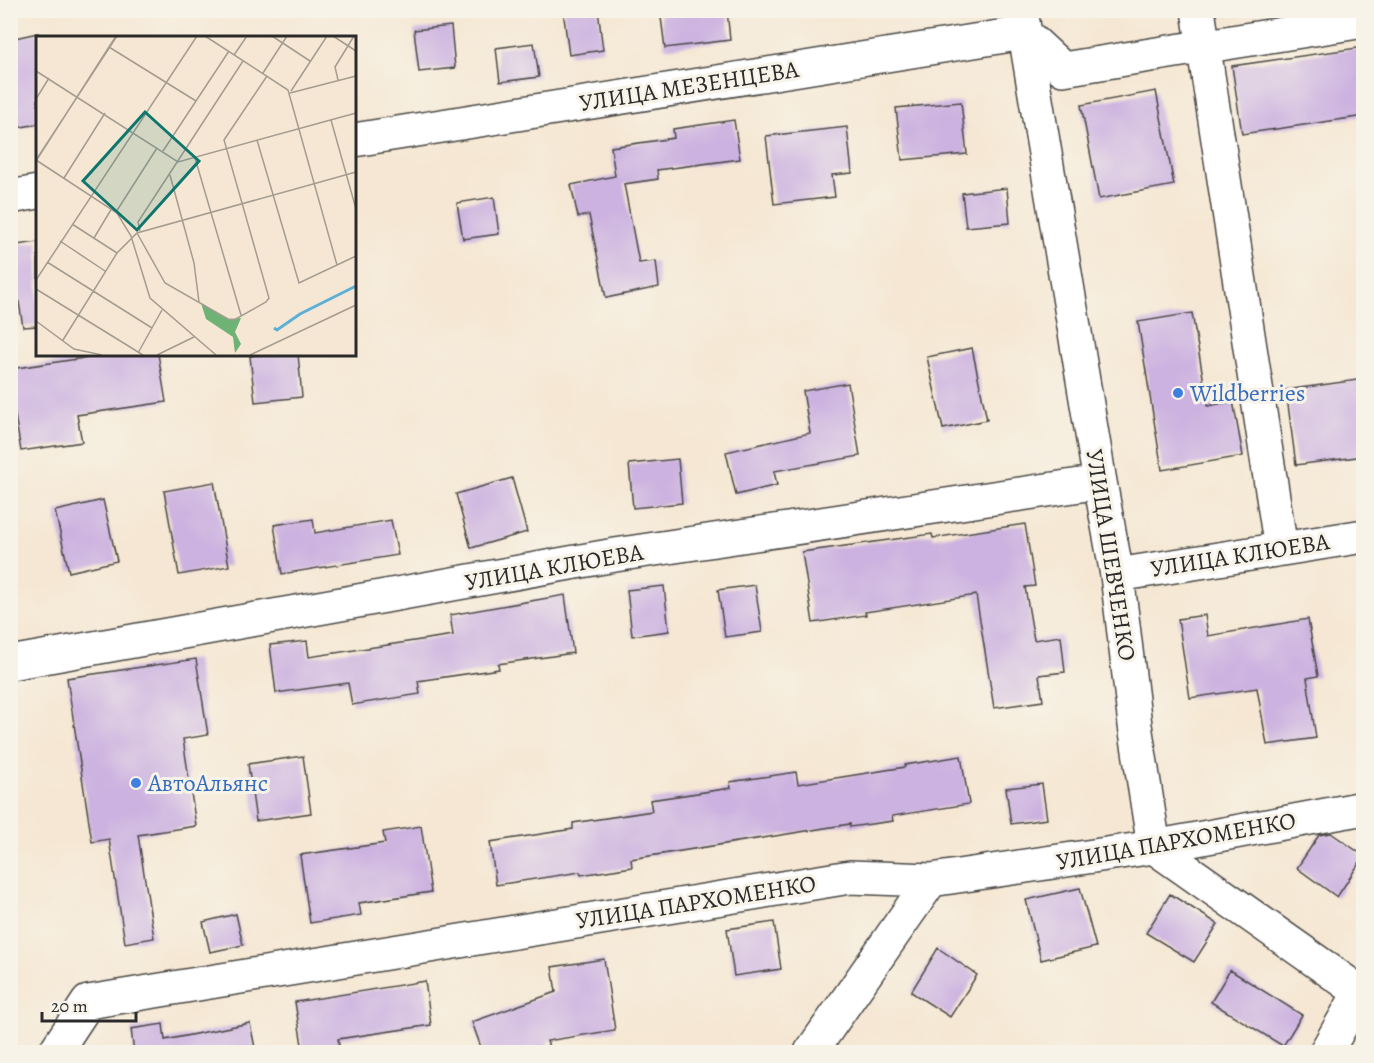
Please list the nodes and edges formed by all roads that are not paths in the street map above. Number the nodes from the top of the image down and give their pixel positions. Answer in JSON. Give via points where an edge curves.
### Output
{"nodes":[{"id":1,"x":1198,"y":10,"type":"edge"},
{"id":2,"x":1364,"y":21,"type":"edge"},
{"id":3,"x":1023,"y":22,"type":"edge"},
{"id":4,"x":1204,"y":46,"type":"junction"},
{"id":5,"x":356,"y":140,"type":"edge"},
{"id":6,"x":36,"y":192,"type":"edge"},
{"id":7,"x":10,"y":197,"type":"edge"},
{"id":8,"x":1100,"y":482,"type":"junction"},
{"id":9,"x":1364,"y":536,"type":"edge"},
{"id":10,"x":1281,"y":549,"type":"junction"},
{"id":11,"x":1117,"y":575,"type":"junction"},
{"id":12,"x":10,"y":663,"type":"edge"},
{"id":13,"x":1364,"y":808,"type":"edge"},
{"id":14,"x":1154,"y":847,"type":"junction"},
{"id":15,"x":931,"y":880,"type":"junction"},
{"id":16,"x":1362,"y":993,"type":"edge"},
{"id":17,"x":55,"y":1053,"type":"edge"},
{"id":18,"x":811,"y":1053,"type":"edge"},
{"id":19,"x":1326,"y":1053,"type":"edge"}],
"edges":[{"from":1,"to":4,"type":"street"},
{"from":2,"to":4,"type":"street"},
{"from":3,"to":4,"type":"street","via":[[1063,69]]},
{"from":3,"to":5,"type":"street","name":"УЛИЦА МЕЗЕНЦЕВА"},
{"from":3,"to":8,"type":"street","name":"УЛИЦА ШЕВЧЕНКО"},
{"from":4,"to":10,"type":"street"},
{"from":6,"to":7,"type":"street"},
{"from":8,"to":11,"type":"street","name":"УЛИЦА ШЕВЧЕНКО"},
{"from":8,"to":12,"type":"street","name":"УЛИЦА КЛЮЕВА","via":[[615,555]]},
{"from":9,"to":10,"type":"street","name":"УЛИЦА КЛЮЕВА"},
{"from":10,"to":11,"type":"street","name":"УЛИЦА КЛЮЕВА"},
{"from":11,"to":14,"type":"street","name":"УЛИЦА ШЕВЧЕНКО"},
{"from":13,"to":14,"type":"street","name":"УЛИЦА ПАРХОМЕНКО"},
{"from":14,"to":15,"type":"street","name":"УЛИЦА ПАРХОМЕНКО"},
{"from":14,"to":16,"type":"street"},
{"from":15,"to":17,"type":"street","name":"УЛИЦА ПАРХОМЕНКО","via":[[850,877],[88,1002]]},
{"from":15,"to":18,"type":"street"},
{"from":16,"to":19,"type":"street"}]}
